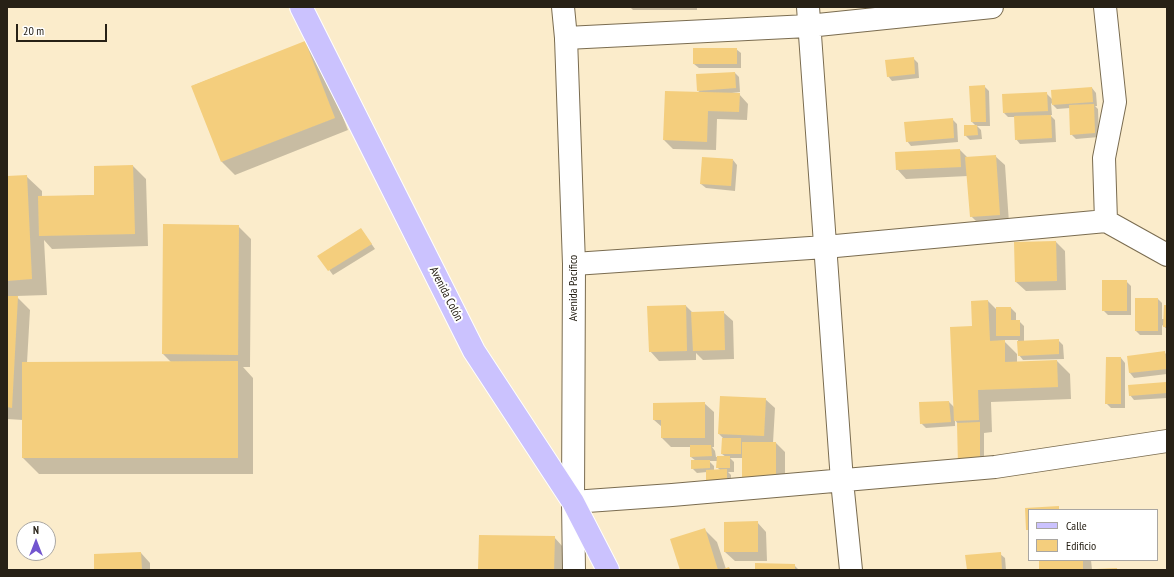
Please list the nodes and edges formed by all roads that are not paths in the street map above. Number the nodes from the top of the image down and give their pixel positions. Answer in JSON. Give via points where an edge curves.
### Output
{"nodes":[{"id":1,"x":301,"y":7,"type":"edge"},
{"id":2,"x":563,"y":7,"type":"edge"},
{"id":3,"x":992,"y":7,"type":"edge"},
{"id":4,"x":1105,"y":7,"type":"edge"},
{"id":5,"x":808,"y":17,"type":"edge"},
{"id":6,"x":566,"y":38,"type":"junction"},
{"id":7,"x":1106,"y":221,"type":"junction"},
{"id":8,"x":825,"y":247,"type":"junction"},
{"id":9,"x":1167,"y":255,"type":"edge"},
{"id":10,"x":574,"y":264,"type":"junction"},
{"id":11,"x":1167,"y":441,"type":"edge"},
{"id":12,"x":842,"y":481,"type":"junction"},
{"id":13,"x":573,"y":502,"type":"junction"},
{"id":14,"x":574,"y":570,"type":"edge"},
{"id":15,"x":608,"y":570,"type":"edge"},
{"id":16,"x":851,"y":570,"type":"edge"}],
"edges":[{"from":1,"to":13,"type":"main road","name":"Avenida Colón","via":[[474,351]]},
{"from":2,"to":6,"type":"street","name":"Avenida Pacífico"},
{"from":3,"to":5,"type":"street"},
{"from":4,"to":7,"type":"street","via":[[1115,102],[1104,158]]},
{"from":5,"to":6,"type":"street"},
{"from":5,"to":8,"type":"street"},
{"from":6,"to":10,"type":"street","name":"Avenida Pacífico"},
{"from":7,"to":8,"type":"street"},
{"from":7,"to":9,"type":"street"},
{"from":8,"to":10,"type":"street"},
{"from":8,"to":12,"type":"street"},
{"from":10,"to":13,"type":"street","name":"Avenida Pacífico"},
{"from":11,"to":12,"type":"street","via":[[995,466]]},
{"from":12,"to":13,"type":"street"},
{"from":12,"to":16,"type":"street"},
{"from":13,"to":14,"type":"street","name":"Avenida Pacífico"},
{"from":13,"to":15,"type":"main road","name":"Avenida Colón"}]}
